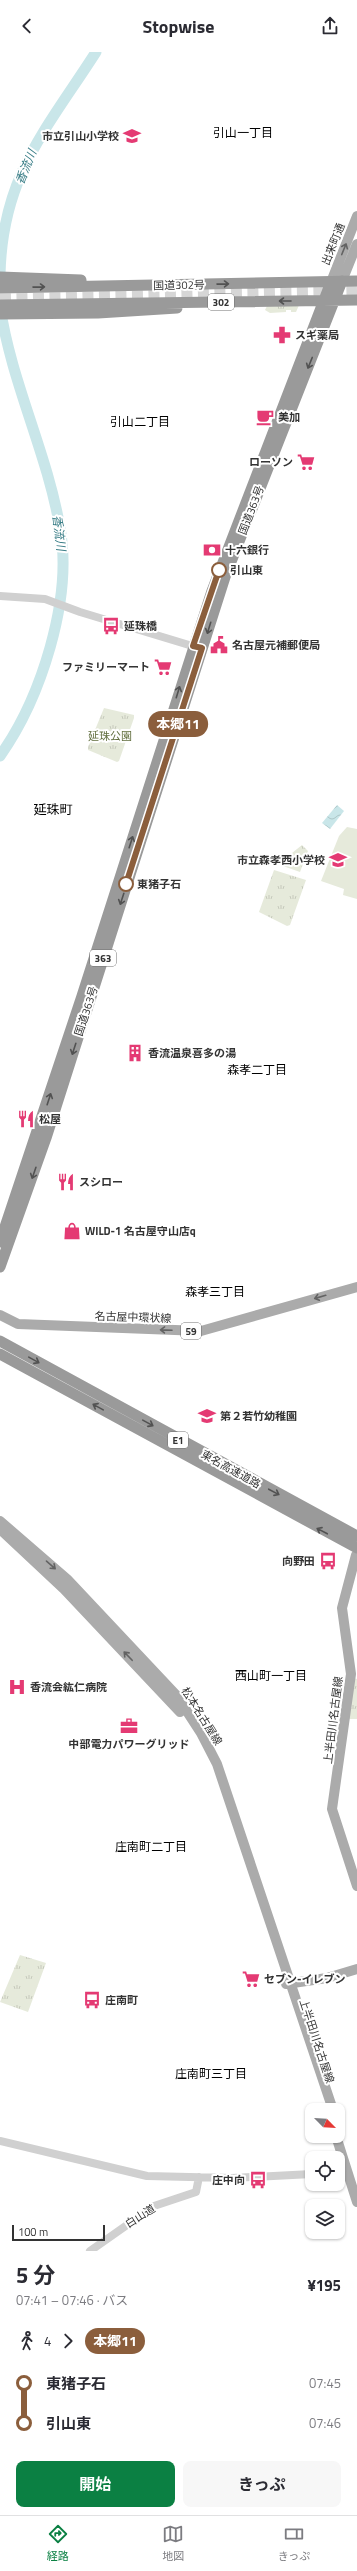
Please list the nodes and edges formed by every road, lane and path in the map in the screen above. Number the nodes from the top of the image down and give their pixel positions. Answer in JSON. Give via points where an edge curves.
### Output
{"nodes":[{"id":1,"x":357,"y":216,"type":"edge"},
{"id":2,"x":357,"y":244,"type":"edge"},
{"id":3,"x":0,"y":277,"type":"edge"},
{"id":4,"x":357,"y":281,"type":"edge"},
{"id":5,"x":331,"y":282,"type":"junction"},
{"id":6,"x":342,"y":282,"type":"junction"},
{"id":7,"x":113,"y":286,"type":"junction"},
{"id":8,"x":0,"y":288,"type":"edge"},
{"id":9,"x":357,"y":300,"type":"edge"},
{"id":10,"x":329,"y":301,"type":"junction"},
{"id":11,"x":0,"y":305,"type":"edge"},
{"id":12,"x":117,"y":308,"type":"junction"},
{"id":13,"x":0,"y":314,"type":"edge"},
{"id":14,"x":0,"y":596,"type":"edge"},
{"id":15,"x":198,"y":647,"type":"junction"},
{"id":16,"x":0,"y":1242,"type":"edge"},
{"id":17,"x":0,"y":1267,"type":"edge"},
{"id":18,"x":357,"y":1286,"type":"edge"},
{"id":19,"x":0,"y":1315,"type":"edge"},
{"id":20,"x":0,"y":1341,"type":"edge"},
{"id":21,"x":0,"y":1354,"type":"edge"},
{"id":22,"x":0,"y":1521,"type":"edge"},
{"id":23,"x":0,"y":1529,"type":"edge"},
{"id":24,"x":357,"y":1536,"type":"edge"},
{"id":25,"x":357,"y":1552,"type":"edge"},
{"id":26,"x":357,"y":1886,"type":"edge"},
{"id":27,"x":357,"y":1969,"type":"edge"},
{"id":28,"x":288,"y":1983,"type":"junction"},
{"id":29,"x":325,"y":2103,"type":"edge"},
{"id":30,"x":330,"y":2103,"type":"edge"},
{"id":31,"x":0,"y":2141,"type":"edge"},
{"id":32,"x":339,"y":2143,"type":"edge"},
{"id":33,"x":342,"y":2143,"type":"edge"},
{"id":34,"x":349,"y":2172,"type":"edge"},
{"id":35,"x":305,"y":2174,"type":"edge"},
{"id":36,"x":199,"y":2178,"type":"junction"},
{"id":37,"x":357,"y":2185,"type":"edge"},
{"id":38,"x":357,"y":2202,"type":"edge"},
{"id":39,"x":90,"y":2251,"type":"edge"}],
"edges":[{"from":5,"to":1,"type":"main road","name":"出来町通","one_way":true},
{"from":2,"to":6,"type":"main road","name":"出来町通"},
{"from":3,"to":7,"type":"highway","via":[[93,280]]},
{"from":4,"to":6,"type":"highway","name":"国道302号","number":"302"},
{"from":5,"to":6,"type":"highway","name":"国道302号","number":"302"},
{"from":7,"to":5,"type":"highway","name":"国道302号","number":"302","one_way":true},
{"from":5,"to":10,"type":"highway","name":"国道363号","number":"363"},
{"from":6,"to":10,"type":"highway","name":"国道363号","number":"363"},
{"from":8,"to":7,"type":"highway","name":"国道302号","number":"302","one_way":true},
{"from":9,"to":10,"type":"highway","number":"302"},
{"from":10,"to":12,"type":"highway","number":"302","one_way":true,"via":[[233,301],[154,311]]},
{"from":10,"to":15,"type":"highway","name":"国道363号","number":"363"},
{"from":11,"to":12,"type":"highway"},
{"from":12,"to":13,"type":"highway","via":[[84,317]]},
{"from":14,"to":15,"type":"street","via":[[45,599],[76,611]]},
{"from":16,"to":15,"type":"highway","name":"国道363号","number":"363","one_way":true},
{"from":15,"to":17,"type":"highway","name":"国道363号","number":"363","one_way":true,"via":[[46,1138]]},
{"from":18,"to":19,"type":"main road","name":"名古屋中環状線","number":"59","one_way":true,"via":[[201,1331],[18,1324]]},
{"from":20,"to":24,"type":"highway","name":"東名高速道路","number":"E1","one_way":true},
{"from":25,"to":21,"type":"highway","name":"東名高速道路","number":"E1","one_way":true},
{"from":22,"to":28,"type":"main road","name":"松本名古屋線","one_way":true,"via":[[67,1579],[177,1696],[201,1733],[217,1764]]},
{"from":28,"to":23,"type":"main road","name":"松本名古屋線","one_way":true,"via":[[226,1802],[201,1742],[175,1704],[64,1589]]},
{"from":25,"to":26,"type":"main road","name":"上半田川名古屋線","via":[[342,1608],[351,1674],[332,1809]]},
{"from":27,"to":28,"type":"main road","name":"上半田川名古屋線","via":[[327,1978]]},
{"from":28,"to":29,"type":"main road","name":"上半田川名古屋線"},
{"from":28,"to":30,"type":"main road","name":"上半田川名古屋線"},
{"from":31,"to":36,"type":"street","via":[[147,2176]]},
{"from":32,"to":34,"type":"main road"},
{"from":33,"to":34,"type":"main road"},
{"from":34,"to":37,"type":"main road"},
{"from":34,"to":38,"type":"main road"},
{"from":35,"to":36,"type":"street"},
{"from":36,"to":39,"type":"street","name":"白山道","via":[[196,2192],[154,2206]]}]}
